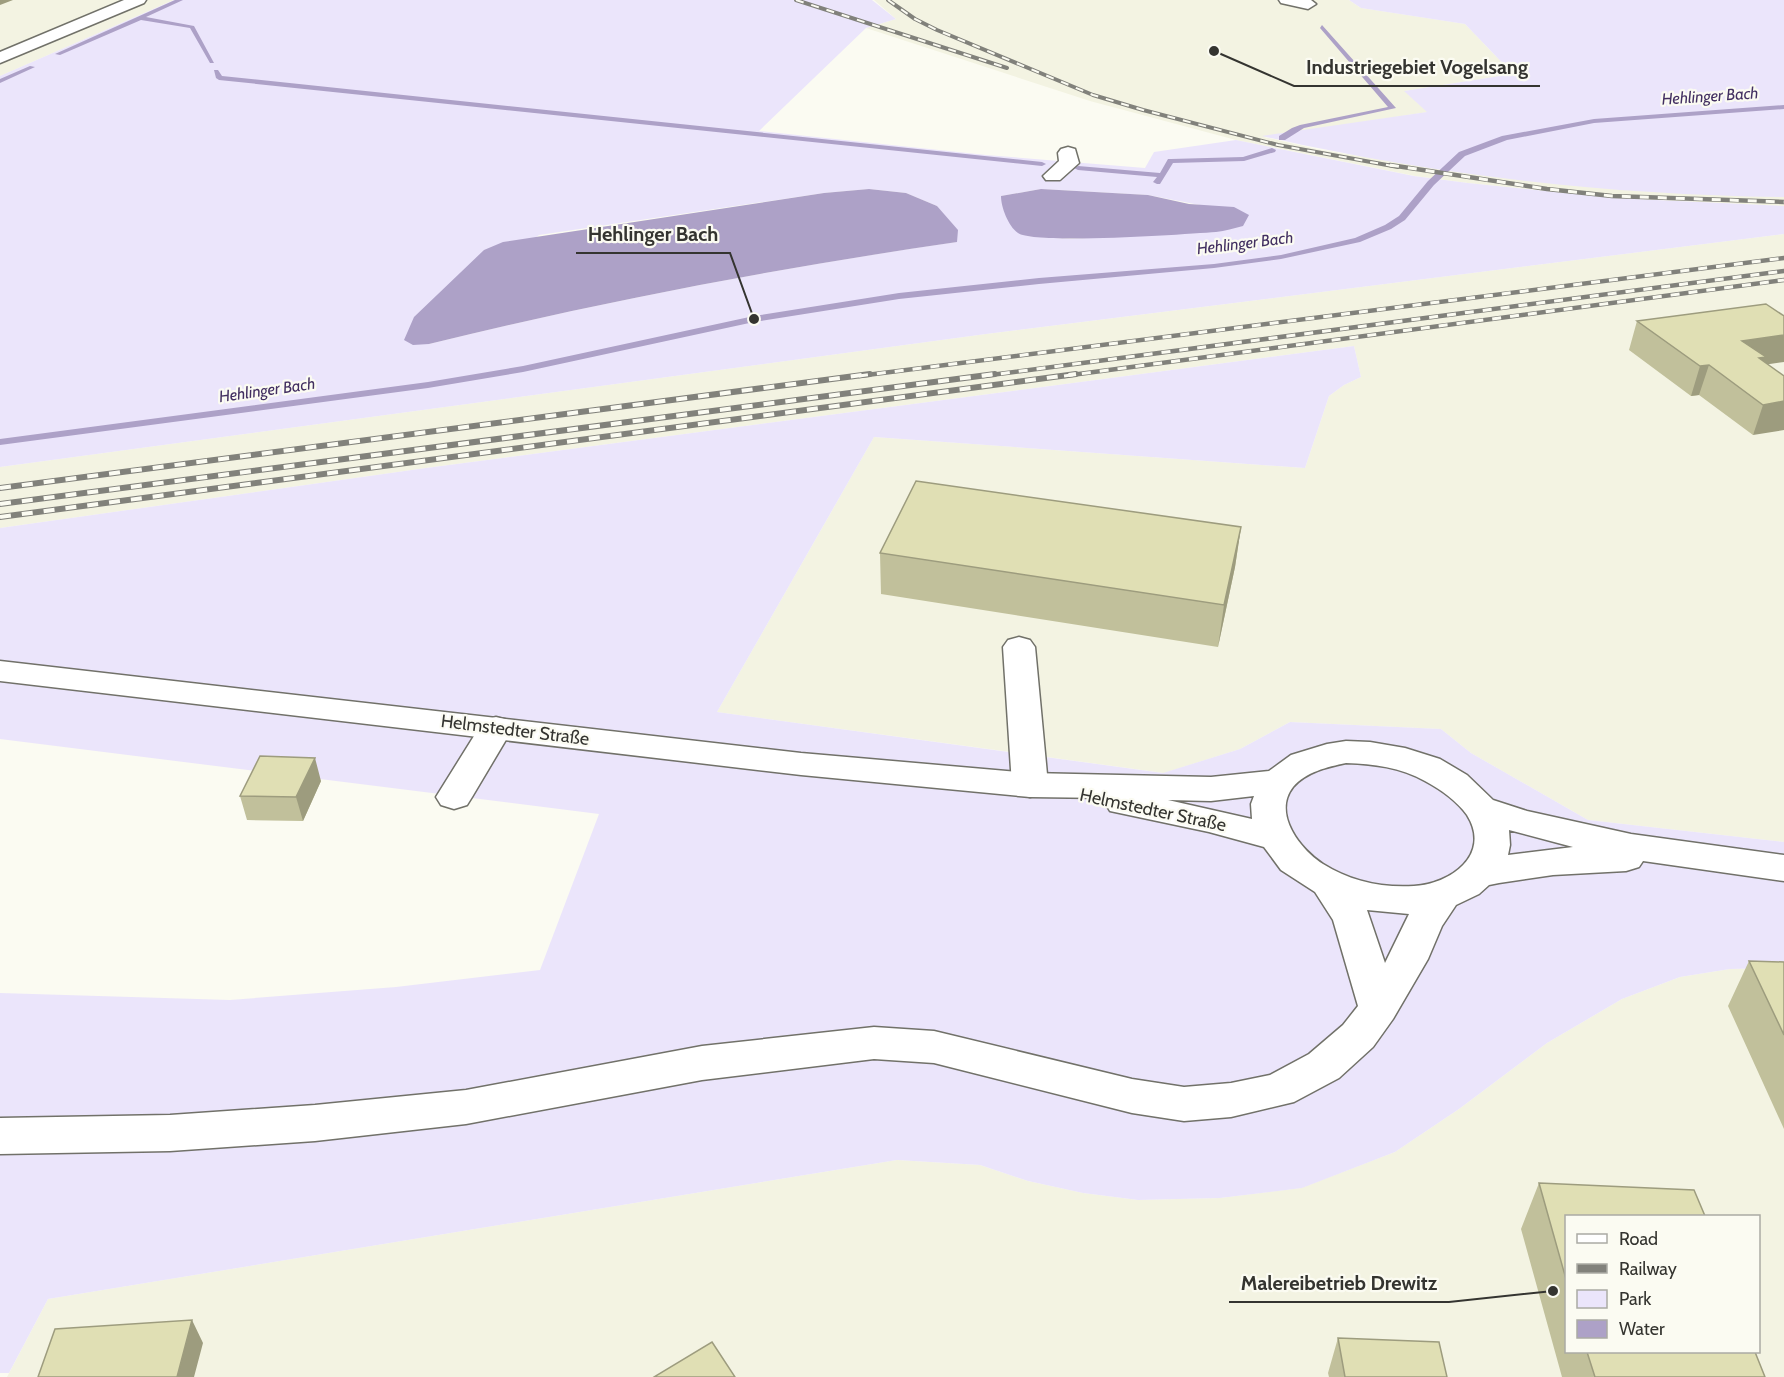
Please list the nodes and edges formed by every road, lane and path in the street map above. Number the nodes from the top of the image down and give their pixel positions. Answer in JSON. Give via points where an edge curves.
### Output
{"nodes":[{"id":1,"x":138,"y":0,"type":"edge"},
{"id":2,"x":1287,"y":0,"type":"edge"},
{"id":3,"x":1308,"y":4,"type":"dead end"},
{"id":4,"x":0,"y":58,"type":"edge"},
{"id":5,"x":0,"y":73,"type":"edge"},
{"id":6,"x":1068,"y":153,"type":"dead end"},
{"id":7,"x":1053,"y":176,"type":"dead end"},
{"id":8,"x":1019,"y":647,"type":"dead end"},
{"id":9,"x":0,"y":670,"type":"edge"},
{"id":10,"x":496,"y":728,"type":"junction"},
{"id":11,"x":1279,"y":781,"type":"junction"},
{"id":12,"x":1030,"y":785,"type":"junction"},
{"id":13,"x":454,"y":797,"type":"dead end"},
{"id":14,"x":1482,"y":809,"type":"junction"},
{"id":15,"x":1276,"y":838,"type":"junction"},
{"id":16,"x":1685,"y":857,"type":"junction"},
{"id":17,"x":1784,"y":868,"type":"edge"},
{"id":18,"x":1480,"y":874,"type":"junction"},
{"id":19,"x":1329,"y":884,"type":"junction"},
{"id":20,"x":1442,"y":896,"type":"junction"},
{"id":21,"x":1379,"y":1008,"type":"junction"},
{"id":22,"x":0,"y":1136,"type":"edge"}],
"edges":[{"from":1,"to":4,"type":"main road"},
{"from":2,"to":3,"type":"main road"},
{"from":4,"to":5,"type":"main road","via":[[19,61]]},
{"from":6,"to":7,"type":"main road","via":[[1069,163]]},
{"from":8,"to":12,"type":"main road"},
{"from":9,"to":10,"type":"main road","name":"Helmstedter Straße"},
{"from":10,"to":12,"type":"main road","name":"Helmstedter Straße","via":[[801,764]]},
{"from":10,"to":13,"type":"main road"},
{"from":11,"to":12,"type":"main road","name":"Helmstedter Straße","via":[[1211,789]]},
{"from":11,"to":14,"type":"main road","via":[[1296,767],[1318,757],[1346,752],[1375,753],[1437,772]]},
{"from":11,"to":15,"type":"main road","via":[[1268,804]]},
{"from":12,"to":15,"type":"main road","name":"Helmstedter Straße","via":[[1209,820]]},
{"from":14,"to":16,"type":"main road","via":[[1520,822]]},
{"from":14,"to":18,"type":"main road","via":[[1491,832],[1491,853]]},
{"from":15,"to":19,"type":"main road","via":[[1298,863]]},
{"from":16,"to":17,"type":"main road"},
{"from":16,"to":18,"type":"main road","via":[[1565,859]]},
{"from":18,"to":20,"type":"main road","via":[[1464,887]]},
{"from":19,"to":20,"type":"main road","via":[[1387,900]]},
{"from":19,"to":21,"type":"main road","via":[[1352,917]]},
{"from":20,"to":21,"type":"main road"},
{"from":21,"to":22,"type":"main road","via":[[1358,1036],[1324,1066],[1279,1090],[1232,1100],[1184,1104],[1132,1096],[934,1047],[874,1043],[702,1063],[466,1107],[326,1122],[170,1133]]}]}
